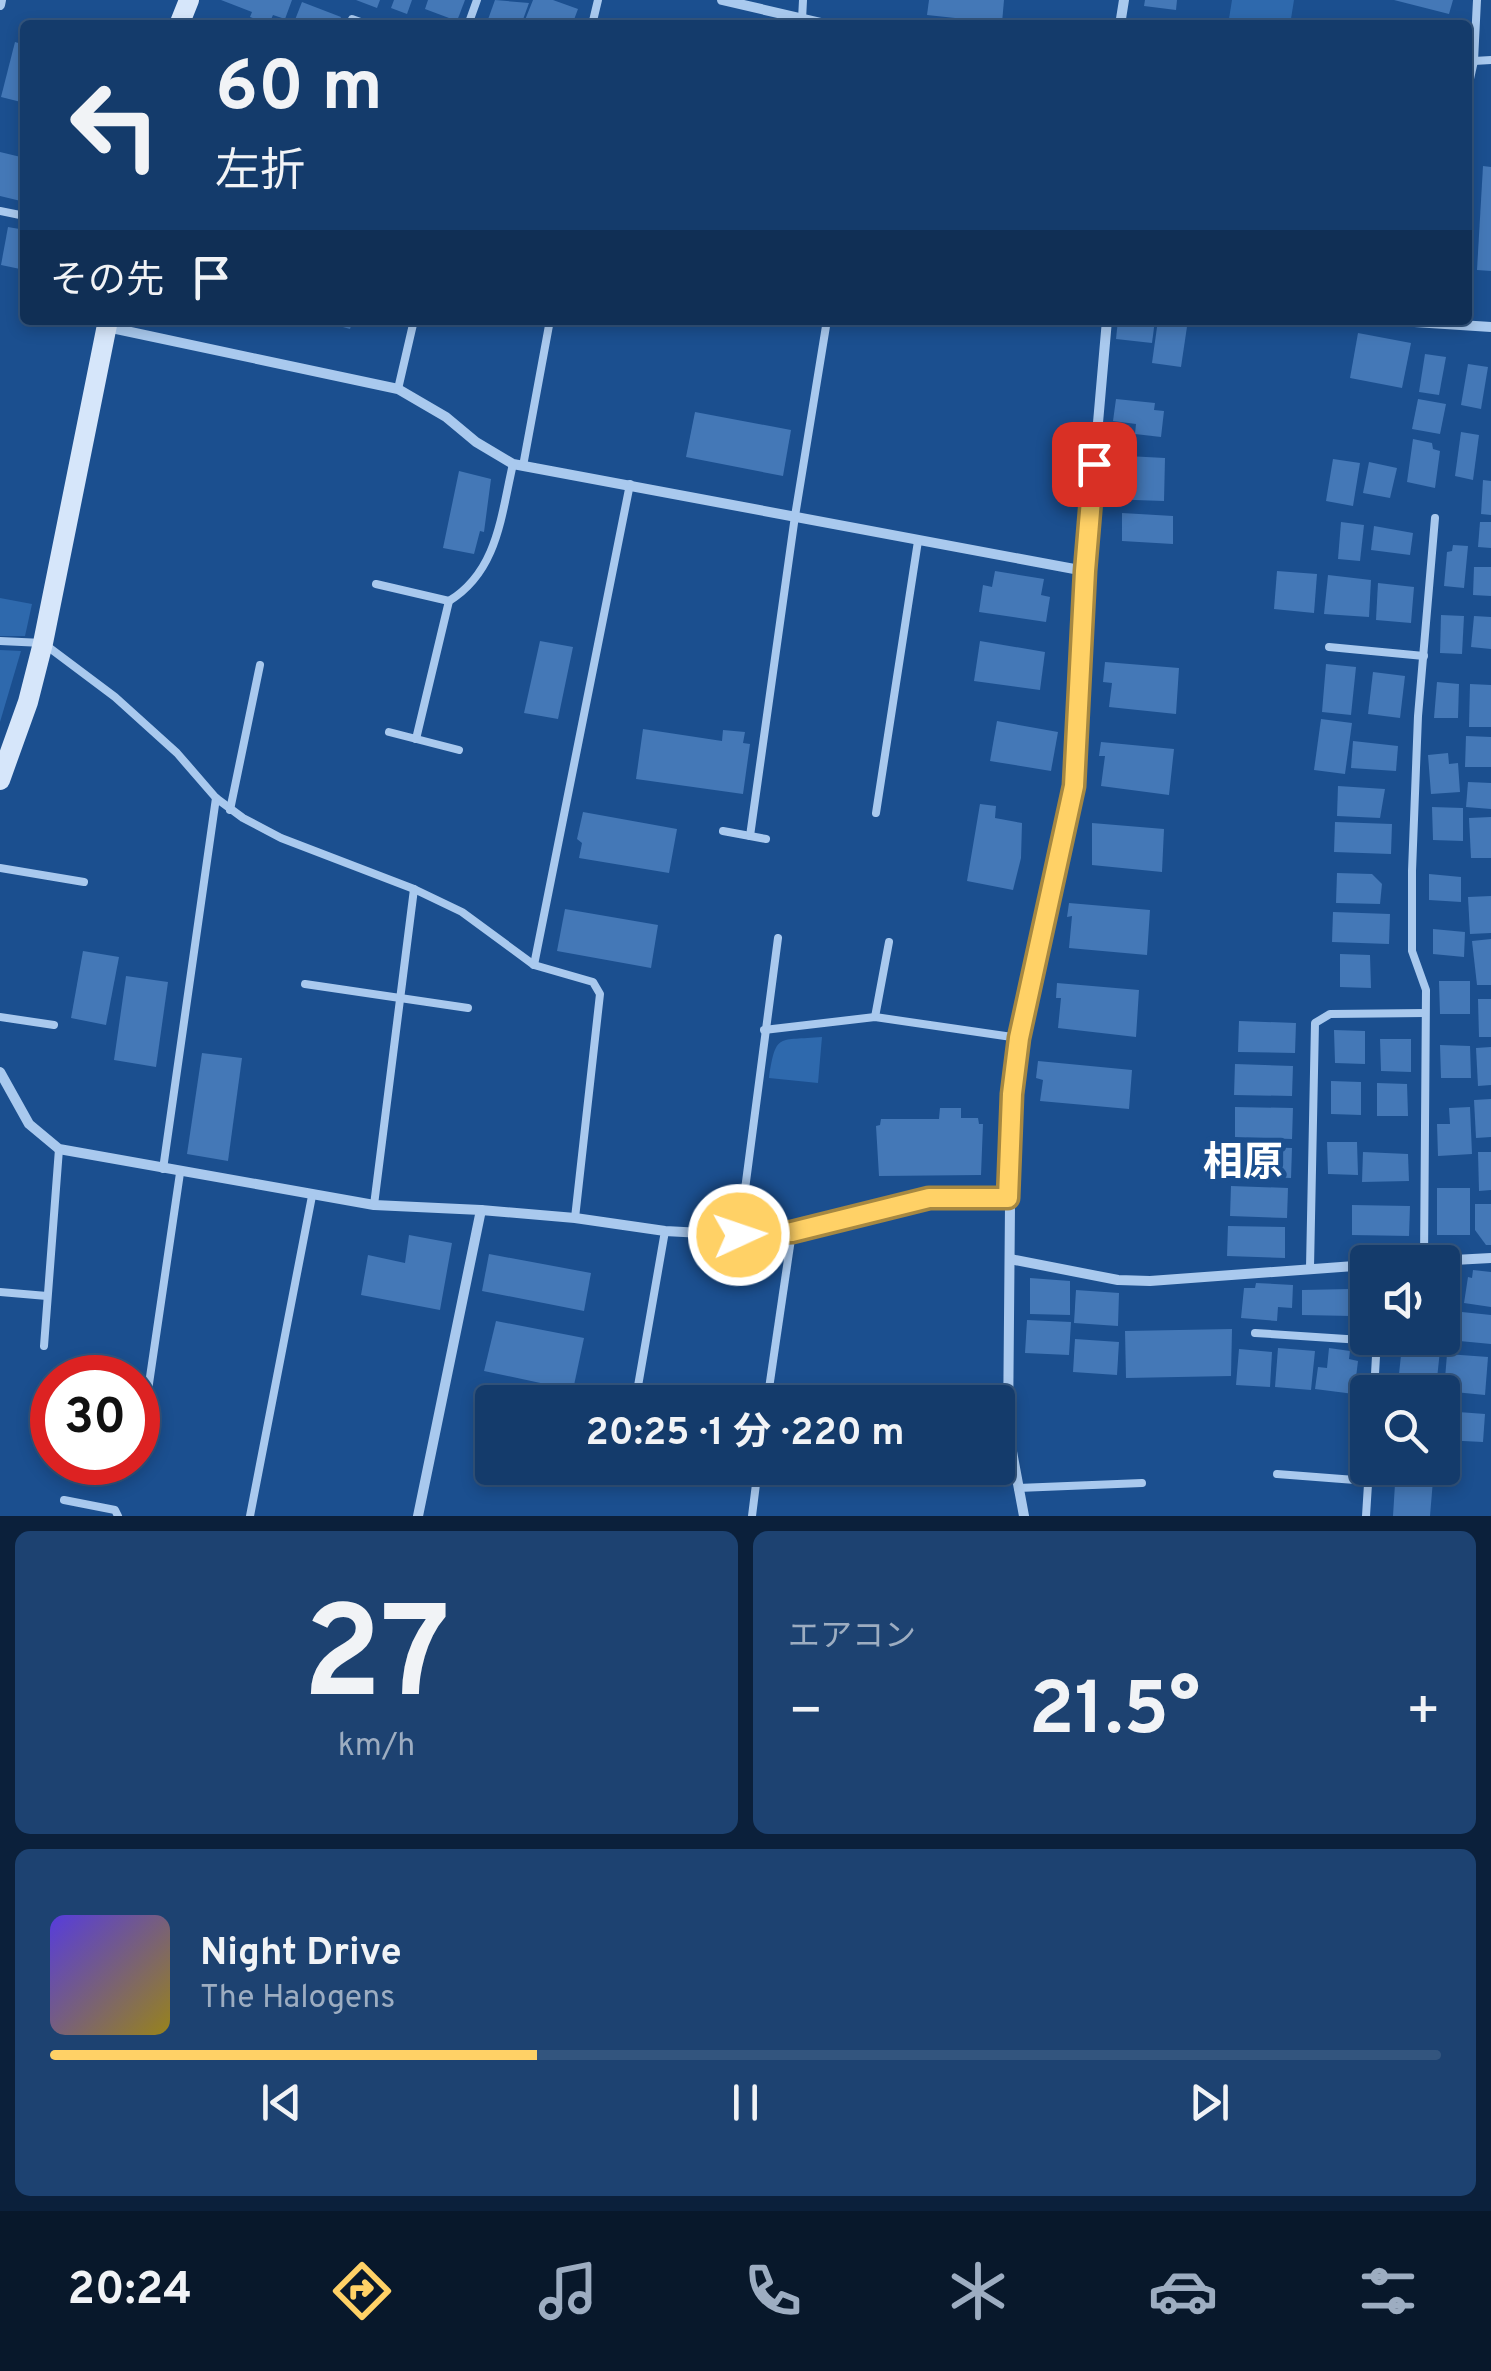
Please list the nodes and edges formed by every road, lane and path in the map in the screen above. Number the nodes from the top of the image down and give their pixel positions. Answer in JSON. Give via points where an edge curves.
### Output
{"nodes":[{"id":1,"x":722,"y":0,"type":"edge"},
{"id":2,"x":1477,"y":0,"type":"edge"},
{"id":3,"x":352,"y":19,"type":"dead end"},
{"id":4,"x":355,"y":20,"type":"edge"},
{"id":5,"x":798,"y":20,"type":"edge"},
{"id":6,"x":1491,"y":60,"type":"edge"},
{"id":7,"x":1474,"y":61,"type":"junction"},
{"id":8,"x":1472,"y":70,"type":"edge"},
{"id":9,"x":107,"y":325,"type":"edge"},
{"id":10,"x":116,"y":325,"type":"edge"},
{"id":11,"x":413,"y":325,"type":"edge"},
{"id":12,"x":549,"y":325,"type":"edge"},
{"id":13,"x":826,"y":325,"type":"edge"},
{"id":14,"x":1107,"y":325,"type":"edge"},
{"id":15,"x":1458,"y":325,"type":"edge"},
{"id":16,"x":1491,"y":327,"type":"edge"},
{"id":17,"x":398,"y":389,"type":"junction"},
{"id":18,"x":518,"y":465,"type":"junction"},
{"id":19,"x":630,"y":484,"type":"junction"},
{"id":20,"x":795,"y":516,"type":"junction"},
{"id":21,"x":1435,"y":518,"type":"dead end"},
{"id":22,"x":918,"y":541,"type":"junction"},
{"id":23,"x":1085,"y":571,"type":"junction"},
{"id":24,"x":376,"y":584,"type":"dead end"},
{"id":25,"x":449,"y":601,"type":"junction"},
{"id":26,"x":0,"y":641,"type":"edge"},
{"id":27,"x":43,"y":643,"type":"junction"},
{"id":28,"x":1330,"y":647,"type":"dead end"},
{"id":29,"x":1424,"y":656,"type":"junction"},
{"id":30,"x":260,"y":664,"type":"dead end"},
{"id":31,"x":389,"y":732,"type":"dead end"},
{"id":32,"x":416,"y":739,"type":"junction"},
{"id":33,"x":459,"y":750,"type":"dead end"},
{"id":34,"x":0,"y":780,"type":"edge"},
{"id":35,"x":216,"y":798,"type":"junction"},
{"id":36,"x":230,"y":810,"type":"junction"},
{"id":37,"x":876,"y":813,"type":"dead end"},
{"id":38,"x":724,"y":831,"type":"dead end"},
{"id":39,"x":750,"y":836,"type":"junction"},
{"id":40,"x":766,"y":840,"type":"dead end"},
{"id":41,"x":0,"y":868,"type":"edge"},
{"id":42,"x":84,"y":882,"type":"dead end"},
{"id":43,"x":414,"y":889,"type":"junction"},
{"id":44,"x":778,"y":938,"type":"dead end"},
{"id":45,"x":890,"y":942,"type":"dead end"},
{"id":46,"x":534,"y":965,"type":"junction"},
{"id":47,"x":305,"y":984,"type":"dead end"},
{"id":48,"x":400,"y":999,"type":"junction"},
{"id":49,"x":468,"y":1008,"type":"dead end"},
{"id":50,"x":1425,"y":1013,"type":"junction"},
{"id":51,"x":0,"y":1017,"type":"edge"},
{"id":52,"x":875,"y":1017,"type":"junction"},
{"id":53,"x":54,"y":1025,"type":"dead end"},
{"id":54,"x":764,"y":1030,"type":"junction"},
{"id":55,"x":1019,"y":1038,"type":"junction"},
{"id":56,"x":0,"y":1072,"type":"edge"},
{"id":57,"x":59,"y":1149,"type":"junction"},
{"id":58,"x":162,"y":1169,"type":"junction"},
{"id":59,"x":180,"y":1173,"type":"junction"},
{"id":60,"x":312,"y":1196,"type":"junction"},
{"id":61,"x":1008,"y":1198,"type":"junction"},
{"id":62,"x":374,"y":1205,"type":"junction"},
{"id":63,"x":481,"y":1210,"type":"junction"},
{"id":64,"x":575,"y":1218,"type":"junction"},
{"id":65,"x":665,"y":1231,"type":"junction"},
{"id":66,"x":792,"y":1232,"type":"junction"},
{"id":67,"x":739,"y":1235,"type":"junction"},
{"id":68,"x":1420,"y":1245,"type":"edge"},
{"id":69,"x":1491,"y":1258,"type":"edge"},
{"id":70,"x":1010,"y":1259,"type":"junction"},
{"id":71,"x":1460,"y":1260,"type":"edge"},
{"id":72,"x":1350,"y":1266,"type":"edge"},
{"id":73,"x":1310,"y":1267,"type":"junction"},
{"id":74,"x":0,"y":1292,"type":"edge"},
{"id":75,"x":47,"y":1296,"type":"junction"},
{"id":76,"x":1255,"y":1333,"type":"dead end"},
{"id":77,"x":1350,"y":1338,"type":"edge"},
{"id":78,"x":44,"y":1346,"type":"dead end"},
{"id":79,"x":153,"y":1355,"type":"edge"},
{"id":80,"x":638,"y":1385,"type":"edge"},
{"id":81,"x":770,"y":1385,"type":"edge"},
{"id":82,"x":1277,"y":1474,"type":"dead end"},
{"id":83,"x":1350,"y":1480,"type":"edge"},
{"id":84,"x":1142,"y":1483,"type":"dead end"},
{"id":85,"x":756,"y":1485,"type":"edge"},
{"id":86,"x":1368,"y":1485,"type":"edge"},
{"id":87,"x":1018,"y":1488,"type":"junction"},
{"id":88,"x":64,"y":1500,"type":"dead end"},
{"id":89,"x":118,"y":1516,"type":"edge"},
{"id":90,"x":250,"y":1516,"type":"edge"},
{"id":91,"x":418,"y":1516,"type":"edge"},
{"id":92,"x":752,"y":1516,"type":"edge"},
{"id":93,"x":1024,"y":1516,"type":"edge"},
{"id":94,"x":1366,"y":1516,"type":"edge"}],
"edges":[{"from":1,"to":5,"type":"street"},
{"from":2,"to":7,"type":"lane"},
{"from":3,"to":4,"type":"lane"},
{"from":6,"to":7,"type":"lane"},
{"from":7,"to":8,"type":"lane"},
{"from":9,"to":27,"type":"main road"},
{"from":10,"to":17,"type":"street"},
{"from":11,"to":17,"type":"lane"},
{"from":12,"to":18,"type":"lane"},
{"from":13,"to":20,"type":"lane"},
{"from":14,"to":23,"type":"street"},
{"from":15,"to":16,"type":"street"},
{"from":17,"to":18,"type":"street"},
{"from":18,"to":19,"type":"street"},
{"from":18,"to":25,"type":"lane","via":[[492,554]]},
{"from":19,"to":20,"type":"street"},
{"from":19,"to":46,"type":"lane"},
{"from":20,"to":22,"type":"street"},
{"from":20,"to":39,"type":"lane"},
{"from":21,"to":29,"type":"lane"},
{"from":22,"to":23,"type":"street"},
{"from":22,"to":37,"type":"lane"},
{"from":23,"to":55,"type":"street","via":[[1074,786]]},
{"from":24,"to":25,"type":"lane"},
{"from":25,"to":32,"type":"lane"},
{"from":26,"to":27,"type":"lane"},
{"from":27,"to":34,"type":"main road"},
{"from":27,"to":35,"type":"lane","via":[[115,697]]},
{"from":28,"to":29,"type":"lane"},
{"from":29,"to":50,"type":"lane","via":[[1412,951],[1426,990]]},
{"from":30,"to":36,"type":"lane"},
{"from":31,"to":32,"type":"lane"},
{"from":32,"to":33,"type":"lane"},
{"from":35,"to":36,"type":"lane"},
{"from":35,"to":58,"type":"lane"},
{"from":36,"to":43,"type":"lane","via":[[281,838]]},
{"from":38,"to":39,"type":"lane"},
{"from":39,"to":40,"type":"lane"},
{"from":41,"to":42,"type":"lane"},
{"from":43,"to":46,"type":"lane","via":[[462,912]]},
{"from":43,"to":48,"type":"lane"},
{"from":44,"to":54,"type":"lane"},
{"from":45,"to":52,"type":"lane"},
{"from":46,"to":64,"type":"lane","via":[[585,978],[600,994]]},
{"from":47,"to":48,"type":"lane"},
{"from":48,"to":49,"type":"lane"},
{"from":48,"to":62,"type":"lane"},
{"from":50,"to":68,"type":"lane"},
{"from":50,"to":73,"type":"lane","via":[[1330,1014],[1315,1023]]},
{"from":51,"to":53,"type":"lane"},
{"from":52,"to":54,"type":"lane"},
{"from":52,"to":55,"type":"lane"},
{"from":54,"to":67,"type":"lane"},
{"from":55,"to":61,"type":"street"},
{"from":56,"to":57,"type":"street","via":[[29,1124]]},
{"from":57,"to":58,"type":"street"},
{"from":57,"to":75,"type":"lane"},
{"from":58,"to":59,"type":"street"},
{"from":59,"to":60,"type":"street"},
{"from":59,"to":79,"type":"lane"},
{"from":60,"to":62,"type":"street"},
{"from":60,"to":90,"type":"lane"},
{"from":61,"to":66,"type":"street","via":[[929,1198]]},
{"from":61,"to":70,"type":"street"},
{"from":62,"to":63,"type":"street"},
{"from":63,"to":64,"type":"street"},
{"from":63,"to":91,"type":"street"},
{"from":64,"to":65,"type":"street"},
{"from":65,"to":67,"type":"street"},
{"from":65,"to":80,"type":"lane"},
{"from":66,"to":67,"type":"street"},
{"from":66,"to":81,"type":"lane"},
{"from":69,"to":71,"type":"street"},
{"from":70,"to":73,"type":"street","via":[[1150,1282]]},
{"from":70,"to":87,"type":"street","via":[[1008,1430]]},
{"from":72,"to":73,"type":"street"},
{"from":74,"to":75,"type":"lane"},
{"from":75,"to":78,"type":"lane"},
{"from":76,"to":77,"type":"lane"},
{"from":82,"to":83,"type":"lane"},
{"from":84,"to":87,"type":"lane"},
{"from":85,"to":92,"type":"lane"},
{"from":86,"to":94,"type":"lane"},
{"from":87,"to":93,"type":"street"},
{"from":88,"to":89,"type":"lane"}]}
